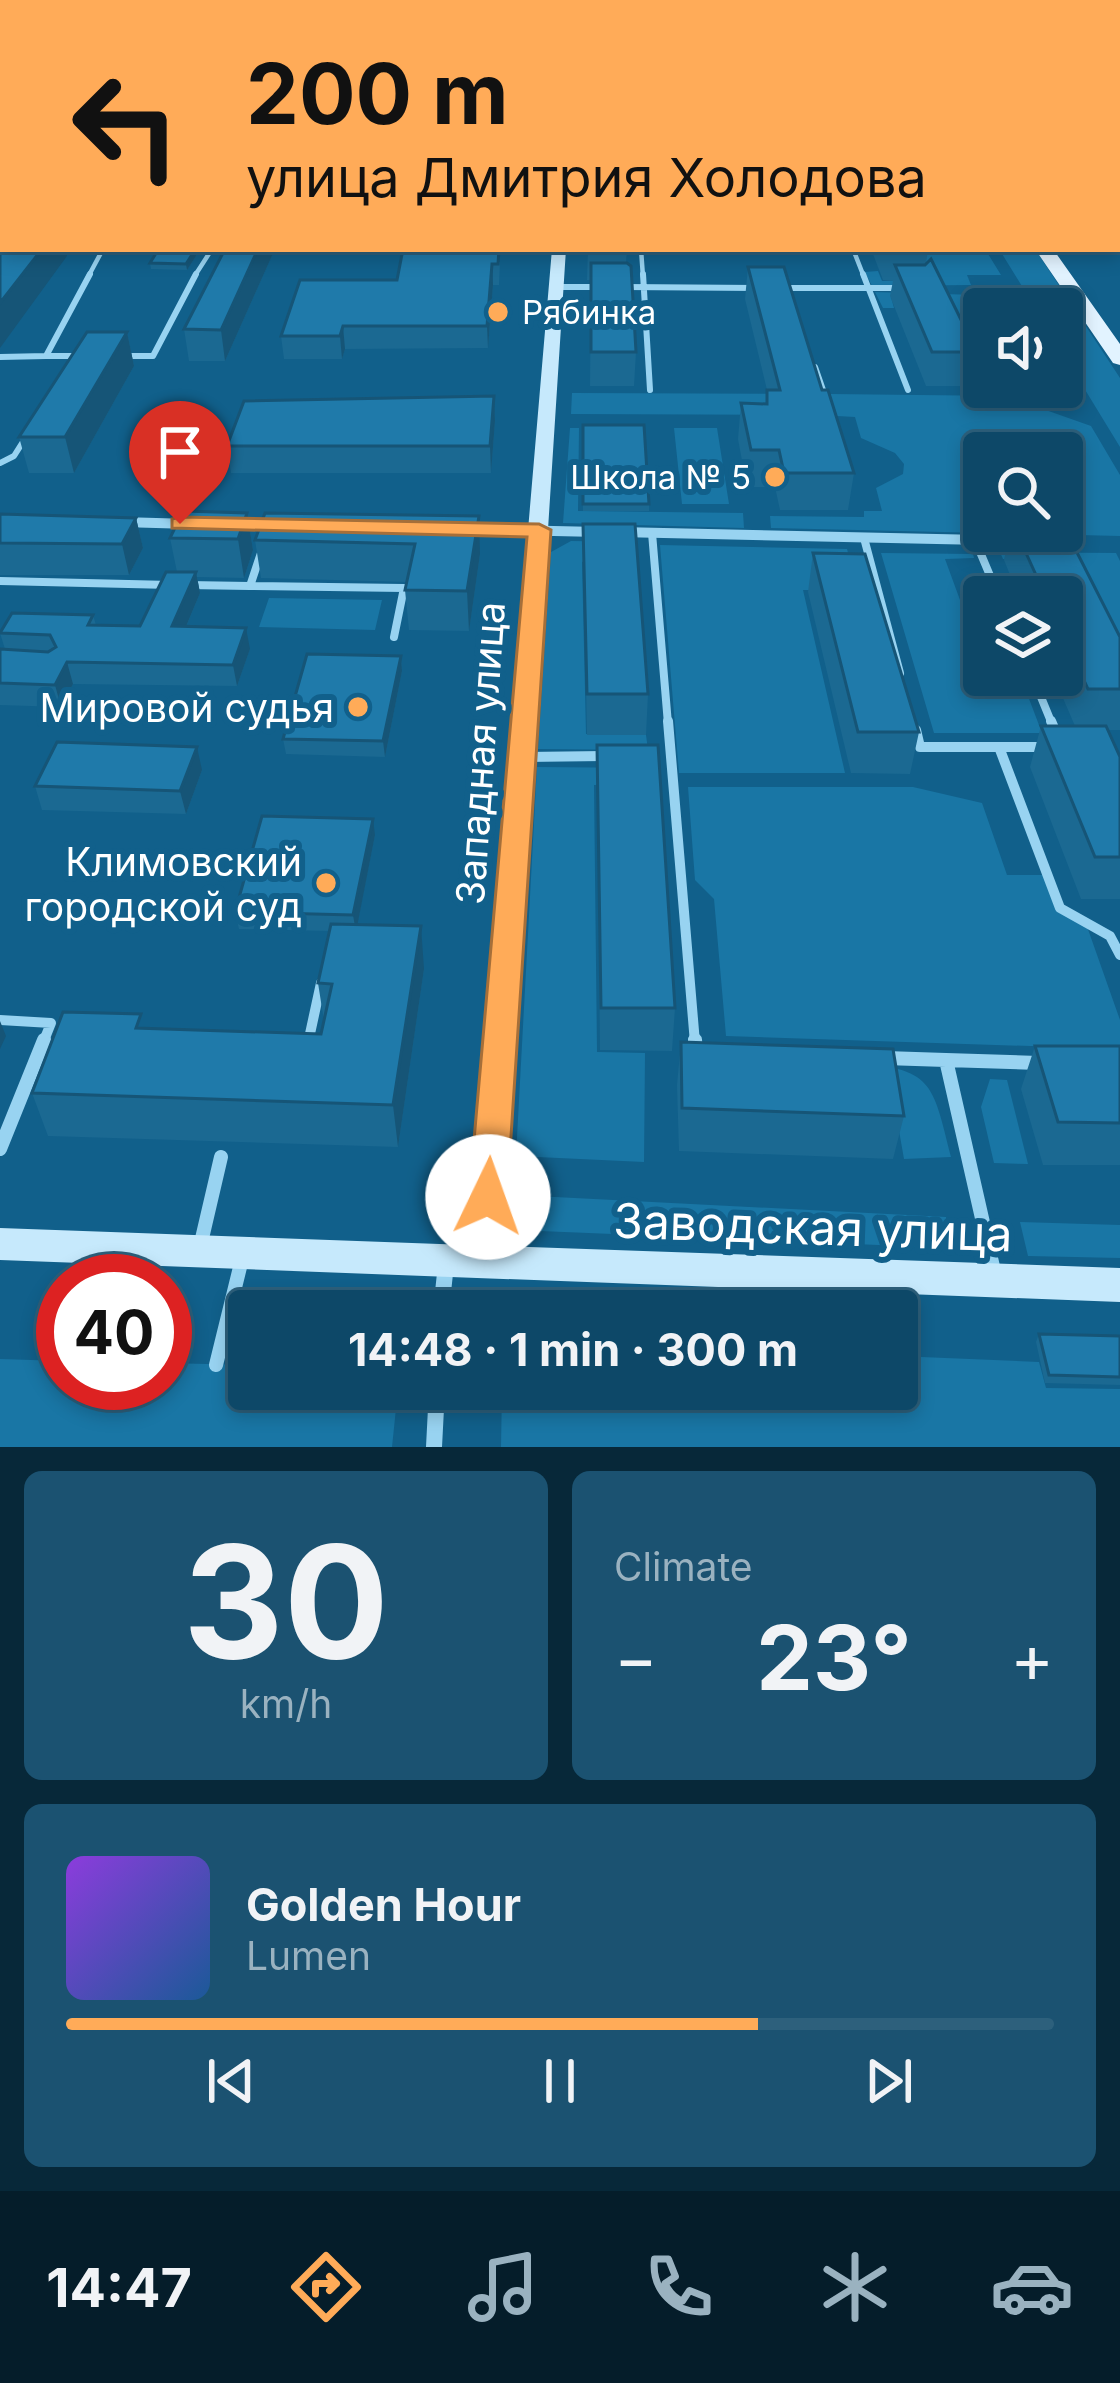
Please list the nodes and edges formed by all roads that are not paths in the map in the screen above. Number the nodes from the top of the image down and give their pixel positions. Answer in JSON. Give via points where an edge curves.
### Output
{"nodes":[{"id":1,"x":101,"y":252,"type":"edge"},
{"id":2,"x":208,"y":252,"type":"edge"},
{"id":3,"x":559,"y":252,"type":"edge"},
{"id":4,"x":641,"y":252,"type":"edge"},
{"id":5,"x":854,"y":252,"type":"edge"},
{"id":6,"x":1046,"y":252,"type":"edge"},
{"id":7,"x":1066,"y":252,"type":"edge"},
{"id":8,"x":558,"y":287,"type":"junction"},
{"id":9,"x":641,"y":287,"type":"junction"},
{"id":10,"x":789,"y":288,"type":"junction"},
{"id":11,"x":868,"y":288,"type":"junction"},
{"id":12,"x":919,"y":289,"type":"edge"},
{"id":13,"x":796,"y":308,"type":"edge"},
{"id":14,"x":1120,"y":328,"type":"edge"},
{"id":15,"x":809,"y":349,"type":"edge"},
{"id":16,"x":46,"y":356,"type":"junction"},
{"id":17,"x":77,"y":356,"type":"junction"},
{"id":18,"x":96,"y":356,"type":"edge"},
{"id":19,"x":115,"y":356,"type":"edge"},
{"id":20,"x":0,"y":357,"type":"edge"},
{"id":21,"x":1120,"y":359,"type":"edge"},
{"id":22,"x":64,"y":376,"type":"edge"},
{"id":23,"x":650,"y":390,"type":"dead end"},
{"id":24,"x":823,"y":390,"type":"edge"},
{"id":25,"x":908,"y":390,"type":"dead end"},
{"id":26,"x":27,"y":436,"type":"edge"},
{"id":27,"x":0,"y":463,"type":"edge"},
{"id":28,"x":112,"y":522,"type":"edge"},
{"id":29,"x":202,"y":524,"type":"edge"},
{"id":30,"x":451,"y":528,"type":"edge"},
{"id":31,"x":539,"y":530,"type":"junction"},
{"id":32,"x":652,"y":533,"type":"junction"},
{"id":33,"x":864,"y":538,"type":"junction"},
{"id":34,"x":963,"y":540,"type":"edge"},
{"id":35,"x":263,"y":546,"type":"edge"},
{"id":36,"x":0,"y":581,"type":"edge"},
{"id":37,"x":250,"y":586,"type":"junction"},
{"id":38,"x":394,"y":637,"type":"dead end"},
{"id":39,"x":904,"y":685,"type":"edge"},
{"id":40,"x":1041,"y":696,"type":"edge"},
{"id":41,"x":915,"y":727,"type":"edge"},
{"id":42,"x":999,"y":747,"type":"junction"},
{"id":43,"x":628,"y":756,"type":"edge"},
{"id":44,"x":649,"y":756,"type":"edge"},
{"id":45,"x":670,"y":756,"type":"junction"},
{"id":46,"x":522,"y":757,"type":"junction"},
{"id":47,"x":1120,"y":955,"type":"edge"},
{"id":48,"x":323,"y":975,"type":"edge"},
{"id":49,"x":0,"y":1020,"type":"edge"},
{"id":50,"x":46,"y":1036,"type":"junction"},
{"id":51,"x":70,"y":1037,"type":"edge"},
{"id":52,"x":284,"y":1044,"type":"edge"},
{"id":53,"x":717,"y":1051,"type":"edge"},
{"id":54,"x":869,"y":1057,"type":"edge"},
{"id":55,"x":946,"y":1060,"type":"junction"},
{"id":56,"x":1063,"y":1064,"type":"edge"},
{"id":57,"x":0,"y":1149,"type":"edge"},
{"id":58,"x":221,"y":1157,"type":"dead end"},
{"id":59,"x":0,"y":1244,"type":"edge"},
{"id":60,"x":199,"y":1252,"type":"junction"},
{"id":61,"x":243,"y":1254,"type":"junction"},
{"id":62,"x":446,"y":1262,"type":"junction"},
{"id":63,"x":482,"y":1263,"type":"junction"},
{"id":64,"x":996,"y":1282,"type":"junction"},
{"id":65,"x":443,"y":1290,"type":"edge"},
{"id":66,"x":1118,"y":1290,"type":"edge"},
{"id":67,"x":216,"y":1365,"type":"dead end"},
{"id":68,"x":436,"y":1410,"type":"edge"},
{"id":69,"x":434,"y":1447,"type":"edge"}],
"edges":[{"from":1,"to":16,"type":"lane"},
{"from":2,"to":19,"type":"lane","via":[[153,356]]},
{"from":3,"to":8,"type":"street","name":"Западная улица"},
{"from":4,"to":9,"type":"lane"},
{"from":5,"to":11,"type":"lane"},
{"from":6,"to":21,"type":"main road"},
{"from":7,"to":14,"type":"main road"},
{"from":8,"to":9,"type":"lane"},
{"from":8,"to":31,"type":"street","name":"Западная улица"},
{"from":9,"to":10,"type":"lane"},
{"from":9,"to":23,"type":"lane"},
{"from":10,"to":11,"type":"lane"},
{"from":10,"to":13,"type":"lane"},
{"from":11,"to":12,"type":"lane"},
{"from":11,"to":25,"type":"lane"},
{"from":15,"to":24,"type":"lane"},
{"from":16,"to":17,"type":"lane"},
{"from":16,"to":20,"type":"lane"},
{"from":17,"to":18,"type":"lane"},
{"from":17,"to":22,"type":"lane"},
{"from":26,"to":27,"type":"lane"},
{"from":28,"to":29,"type":"street"},
{"from":30,"to":31,"type":"street"},
{"from":31,"to":32,"type":"street"},
{"from":31,"to":46,"type":"street","name":"Западная улица"},
{"from":32,"to":33,"type":"street"},
{"from":32,"to":45,"type":"lane"},
{"from":33,"to":34,"type":"street"},
{"from":33,"to":39,"type":"lane"},
{"from":35,"to":37,"type":"lane"},
{"from":36,"to":37,"type":"lane"},
{"from":37,"to":38,"type":"lane","via":[[404,588]]},
{"from":40,"to":42,"type":"lane","via":[[1063,747]]},
{"from":41,"to":42,"type":"lane","via":[[920,748]]},
{"from":42,"to":47,"type":"lane","via":[[1060,908],[1110,936]]},
{"from":43,"to":46,"type":"lane"},
{"from":44,"to":45,"type":"lane"},
{"from":45,"to":53,"type":"lane","via":[[696,1050]]},
{"from":46,"to":63,"type":"street","name":"Западная улица"},
{"from":48,"to":52,"type":"lane","via":[[308,1044]]},
{"from":49,"to":50,"type":"lane","via":[[51,1023]]},
{"from":50,"to":51,"type":"lane"},
{"from":50,"to":57,"type":"lane"},
{"from":54,"to":55,"type":"lane"},
{"from":55,"to":56,"type":"lane"},
{"from":55,"to":64,"type":"lane"},
{"from":58,"to":60,"type":"lane"},
{"from":59,"to":60,"type":"street","name":"Заводская улица"},
{"from":60,"to":61,"type":"street","name":"Заводская улица"},
{"from":61,"to":62,"type":"street","name":"Заводская улица"},
{"from":61,"to":67,"type":"lane"},
{"from":62,"to":63,"type":"street","name":"Заводская улица"},
{"from":62,"to":65,"type":"street"},
{"from":63,"to":64,"type":"street","name":"Заводская улица"},
{"from":64,"to":66,"type":"street","name":"Заводская улица"},
{"from":68,"to":69,"type":"street"}]}
